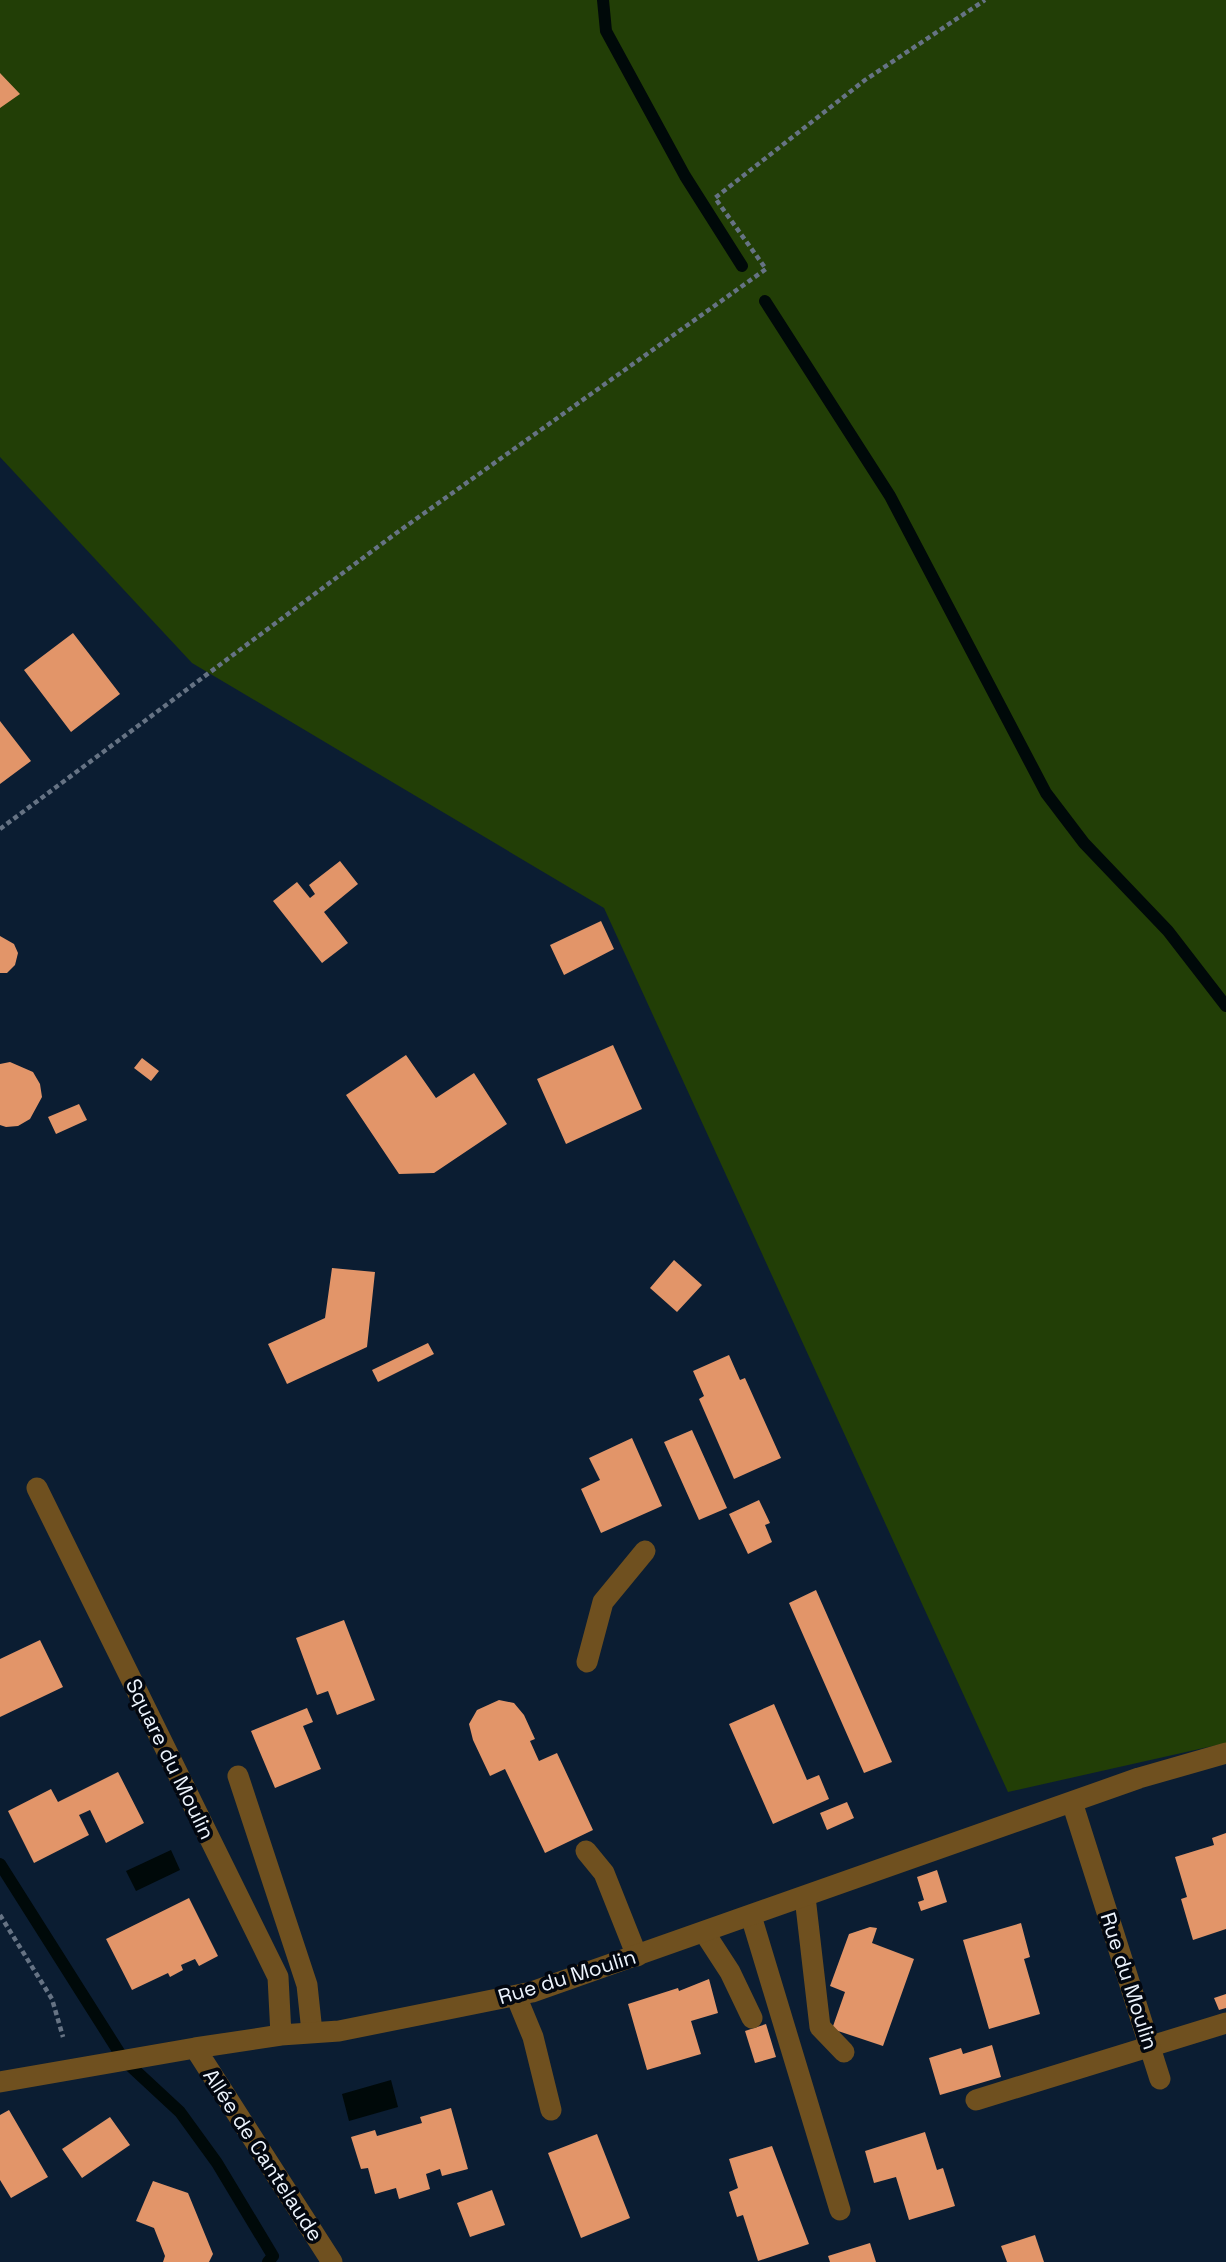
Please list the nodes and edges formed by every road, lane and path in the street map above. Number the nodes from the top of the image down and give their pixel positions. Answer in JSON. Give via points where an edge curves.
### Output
{"nodes":[{"id":1,"x":985,"y":0,"type":"edge"},
{"id":2,"x":0,"y":829,"type":"edge"},
{"id":3,"x":37,"y":1488,"type":"dead end"},
{"id":4,"x":645,"y":1551,"type":"dead end"},
{"id":5,"x":587,"y":1662,"type":"dead end"},
{"id":6,"x":1226,"y":1753,"type":"edge"},
{"id":7,"x":238,"y":1776,"type":"dead end"},
{"id":8,"x":1072,"y":1802,"type":"junction"},
{"id":9,"x":586,"y":1851,"type":"dead end"},
{"id":10,"x":805,"y":1897,"type":"junction"},
{"id":11,"x":0,"y":1915,"type":"edge"},
{"id":12,"x":751,"y":1916,"type":"junction"},
{"id":13,"x":704,"y":1933,"type":"junction"},
{"id":14,"x":637,"y":1956,"type":"junction"},
{"id":15,"x":516,"y":1996,"type":"junction"},
{"id":16,"x":752,"y":2018,"type":"dead end"},
{"id":17,"x":1226,"y":2023,"type":"edge"},
{"id":18,"x":312,"y":2032,"type":"junction"},
{"id":19,"x":281,"y":2035,"type":"junction"},
{"id":20,"x":63,"y":2037,"type":"dead end"},
{"id":21,"x":1149,"y":2045,"type":"junction"},
{"id":22,"x":195,"y":2048,"type":"junction"},
{"id":23,"x":844,"y":2052,"type":"dead end"},
{"id":24,"x":1160,"y":2079,"type":"dead end"},
{"id":25,"x":0,"y":2082,"type":"edge"},
{"id":26,"x":976,"y":2100,"type":"dead end"},
{"id":27,"x":551,"y":2110,"type":"dead end"},
{"id":28,"x":840,"y":2210,"type":"dead end"},
{"id":29,"x":332,"y":2262,"type":"edge"}],
"edges":[{"from":1,"to":2,"type":"path","via":[[865,80],[715,198],[766,270],[395,534]]},
{"from":3,"to":19,"type":"street","name":"Square du Moulin","via":[[278,1977]]},
{"from":4,"to":5,"type":"street","via":[[603,1602]]},
{"from":6,"to":8,"type":"street","name":"Rue du Moulin"},
{"from":7,"to":18,"type":"street","via":[[307,1985]]},
{"from":8,"to":10,"type":"street","name":"Rue du Moulin"},
{"from":8,"to":21,"type":"street","name":"Rue du Moulin"},
{"from":9,"to":14,"type":"street","via":[[604,1873]]},
{"from":10,"to":12,"type":"street","name":"Rue du Moulin"},
{"from":10,"to":23,"type":"street","via":[[820,2027]]},
{"from":11,"to":20,"type":"path","via":[[52,1999]]},
{"from":12,"to":13,"type":"street","name":"Rue du Moulin"},
{"from":12,"to":28,"type":"street"},
{"from":13,"to":14,"type":"street","name":"Rue du Moulin"},
{"from":13,"to":16,"type":"street"},
{"from":14,"to":15,"type":"street","name":"Rue du Moulin"},
{"from":15,"to":18,"type":"street","name":"Rue du Moulin","via":[[339,2031]]},
{"from":15,"to":27,"type":"street","via":[[533,2037]]},
{"from":17,"to":21,"type":"street"},
{"from":18,"to":19,"type":"street","name":"Rue du Moulin"},
{"from":19,"to":22,"type":"street","name":"Rue du Moulin"},
{"from":21,"to":24,"type":"street","name":"Rue du Moulin"},
{"from":21,"to":26,"type":"street"},
{"from":22,"to":25,"type":"street","name":"Rue du Moulin"},
{"from":22,"to":29,"type":"street","name":"Allée de Cantelaude"}]}
